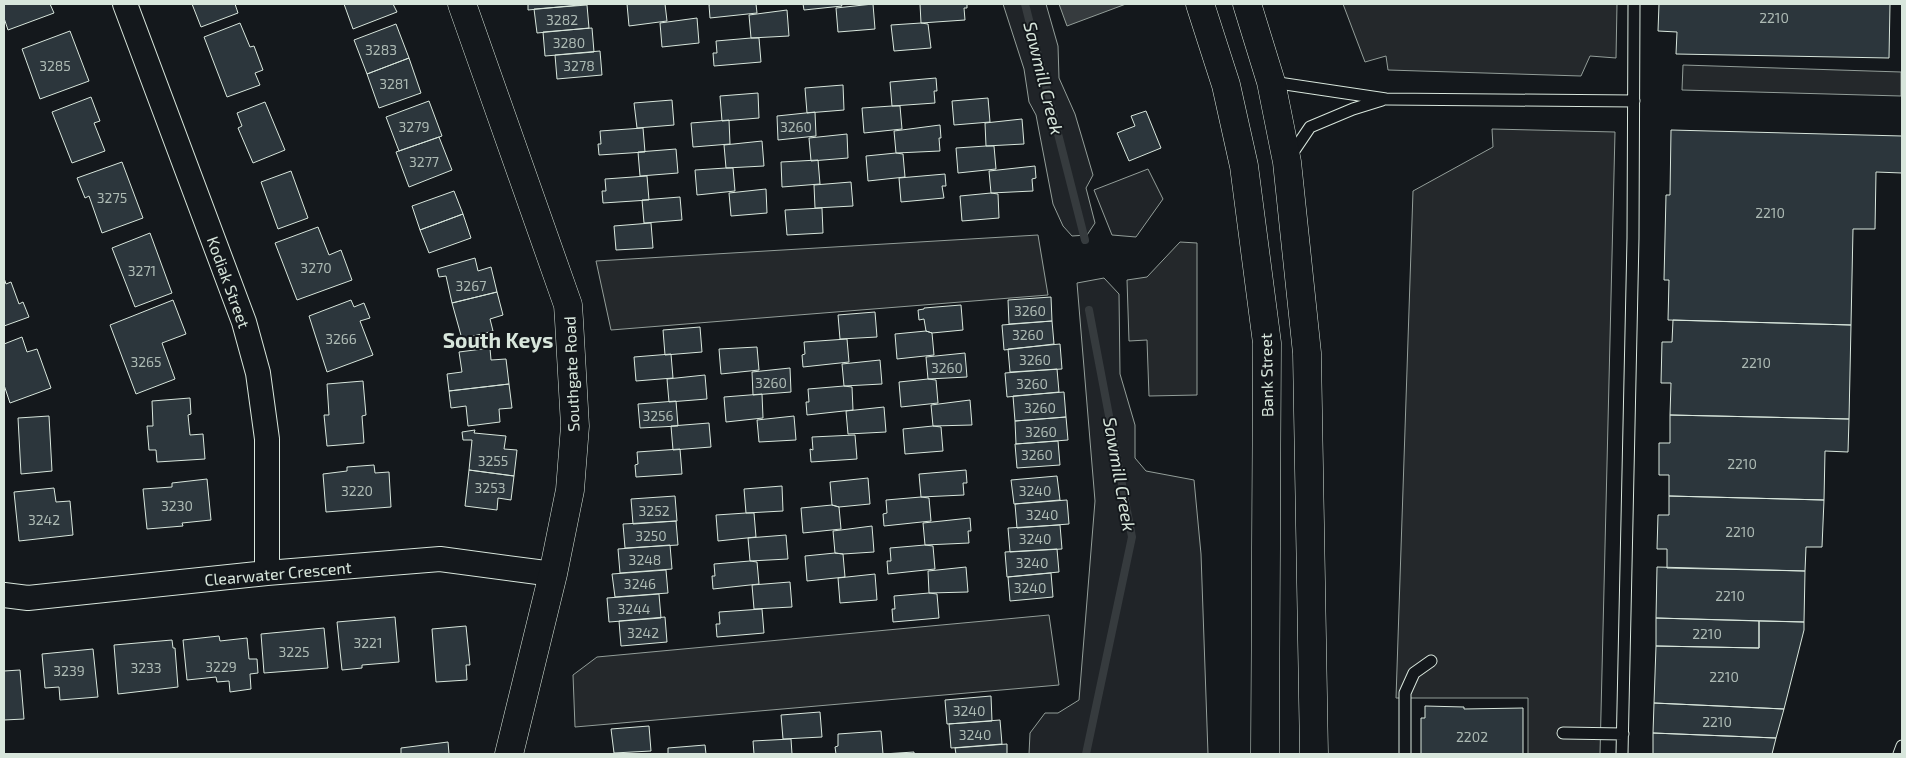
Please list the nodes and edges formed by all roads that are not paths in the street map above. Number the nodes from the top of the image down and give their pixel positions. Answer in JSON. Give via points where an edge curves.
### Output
{"nodes":[{"id":1,"x":126,"y":4,"type":"edge"},
{"id":2,"x":462,"y":4,"type":"edge"},
{"id":3,"x":1200,"y":4,"type":"edge"},
{"id":4,"x":1247,"y":4,"type":"edge"},
{"id":5,"x":1634,"y":4,"type":"edge"},
{"id":6,"x":1271,"y":82,"type":"junction"},
{"id":7,"x":1386,"y":99,"type":"junction"},
{"id":8,"x":1634,"y":100,"type":"junction"},
{"id":9,"x":1287,"y":162,"type":"junction"},
{"id":10,"x":267,"y":573,"type":"junction"},
{"id":11,"x":553,"y":574,"type":"junction"},
{"id":12,"x":4,"y":595,"type":"edge"},
{"id":13,"x":1431,"y":661,"type":"dead end"},
{"id":14,"x":1564,"y":733,"type":"dead end"},
{"id":15,"x":1623,"y":734,"type":"junction"},
{"id":16,"x":1902,"y":746,"type":"edge"},
{"id":17,"x":509,"y":754,"type":"edge"},
{"id":18,"x":1265,"y":754,"type":"edge"},
{"id":19,"x":1314,"y":754,"type":"edge"},
{"id":20,"x":1405,"y":754,"type":"edge"},
{"id":21,"x":1622,"y":754,"type":"edge"},
{"id":22,"x":1899,"y":754,"type":"edge"}],
"edges":[{"from":1,"to":10,"type":"street","name":"Kodiak Street","via":[[244,322],[258,374],[267,439]]},
{"from":2,"to":11,"type":"main road","name":"Southgate Road","via":[[568,305],[575,426],[570,490]]},
{"from":3,"to":18,"type":"main road","name":"Bank Street","via":[[1226,85],[1244,166],[1267,343]]},
{"from":4,"to":6,"type":"main road"},
{"from":5,"to":8,"type":"lane"},
{"from":6,"to":7,"type":"lane"},
{"from":6,"to":9,"type":"main road"},
{"from":7,"to":8,"type":"lane"},
{"from":7,"to":9,"type":"lane","via":[[1310,127]]},
{"from":8,"to":15,"type":"lane"},
{"from":9,"to":19,"type":"main road","via":[[1307,353]]},
{"from":10,"to":11,"type":"street","name":"Clearwater Crescent","via":[[440,559]]},
{"from":10,"to":12,"type":"street","name":"Clearwater Crescent","via":[[28,598]]},
{"from":11,"to":17,"type":"main road","name":"Southgate Road"},
{"from":13,"to":20,"type":"lane","via":[[1414,672],[1405,693]]},
{"from":14,"to":15,"type":"lane"},
{"from":15,"to":21,"type":"lane"},
{"from":16,"to":22,"type":"lane"}]}
